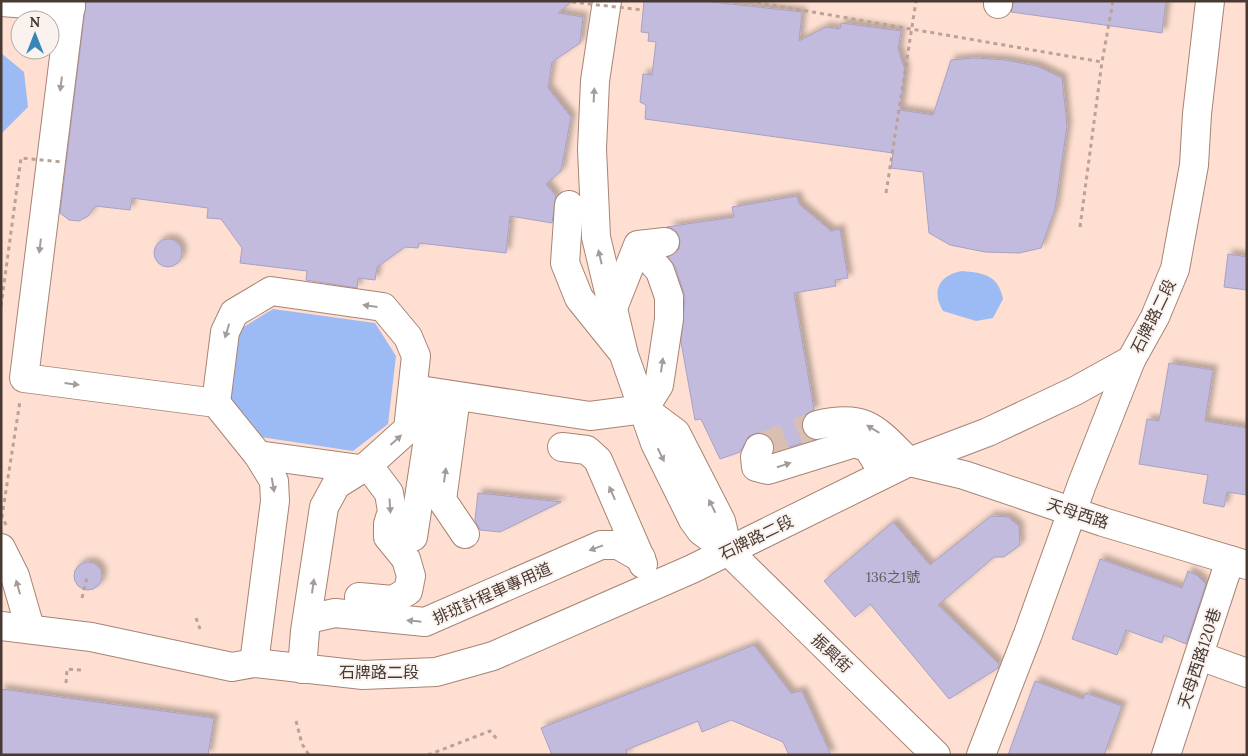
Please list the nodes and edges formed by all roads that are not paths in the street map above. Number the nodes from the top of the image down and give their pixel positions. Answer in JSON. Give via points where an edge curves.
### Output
{"nodes":[{"id":1,"x":607,"y":1,"type":"edge"},
{"id":2,"x":1210,"y":1,"type":"edge"},
{"id":3,"x":1,"y":2,"type":"edge"},
{"id":4,"x":71,"y":4,"type":"edge"},
{"id":5,"x":569,"y":205,"type":"dead end"},
{"id":6,"x":613,"y":308,"type":"junction"},
{"id":7,"x":624,"y":355,"type":"junction"},
{"id":8,"x":1131,"y":360,"type":"junction"},
{"id":9,"x":435,"y":393,"type":"junction"},
{"id":10,"x":216,"y":403,"type":"junction"},
{"id":11,"x":644,"y":409,"type":"junction"},
{"id":12,"x":817,"y":425,"type":"tunnel mouth"},
{"id":13,"x":562,"y":447,"type":"dead end"},
{"id":14,"x":759,"y":448,"type":"dead end"},
{"id":15,"x":258,"y":455,"type":"junction"},
{"id":16,"x":909,"y":462,"type":"junction"},
{"id":17,"x":364,"y":467,"type":"junction"},
{"id":18,"x":884,"y":474,"type":"junction"},
{"id":19,"x":1072,"y":511,"type":"junction"},
{"id":20,"x":465,"y":534,"type":"dead end"},
{"id":21,"x":413,"y":537,"type":"dead end"},
{"id":22,"x":6,"y":540,"type":"edge"},
{"id":23,"x":728,"y":551,"type":"junction"},
{"id":24,"x":641,"y":558,"type":"junction"},
{"id":25,"x":1239,"y":562,"type":"edge"},
{"id":26,"x":652,"y":586,"type":"junction"},
{"id":27,"x":350,"y":596,"type":"dead end"},
{"id":28,"x":308,"y":619,"type":"junction"},
{"id":29,"x":1,"y":626,"type":"edge"},
{"id":30,"x":30,"y":628,"type":"junction"},
{"id":31,"x":1200,"y":656,"type":"junction"},
{"id":32,"x":254,"y":663,"type":"junction"},
{"id":33,"x":302,"y":669,"type":"junction"},
{"id":34,"x":1247,"y":674,"type":"edge"},
{"id":35,"x":936,"y":755,"type":"edge"},
{"id":36,"x":981,"y":755,"type":"edge"},
{"id":37,"x":1166,"y":755,"type":"edge"}],
"edges":[{"from":6,"to":1,"type":"street","one_way":true,"via":[[596,237],[592,149],[595,81]]},
{"from":2,"to":8,"type":"street","name":"石牌路二段","via":[[1194,165],[1175,270],[1155,317]]},
{"from":3,"to":4,"type":"street"},
{"from":4,"to":10,"type":"street","one_way":true,"via":[[24,378]]},
{"from":5,"to":7,"type":"street","via":[[566,262],[579,298]]},
{"from":6,"to":7,"type":"street"},
{"from":11,"to":6,"type":"street","one_way":true,"via":[[659,384],[669,319],[669,297],[656,249],[638,245]]},
{"from":7,"to":11,"type":"street"},
{"from":8,"to":16,"type":"street","name":"石牌路二段","via":[[1075,391],[988,432]]},
{"from":8,"to":19,"type":"street"},
{"from":9,"to":10,"type":"street","one_way":true,"via":[[408,337],[382,308],[271,291],[234,313],[225,332]]},
{"from":9,"to":11,"type":"street","via":[[590,416]]},
{"from":17,"to":9,"type":"street","one_way":true,"via":[[408,429]]},
{"from":20,"to":9,"type":"street","one_way":true,"via":[[442,500]]},
{"from":9,"to":21,"type":"street"},
{"from":10,"to":15,"type":"street"},
{"from":11,"to":23,"type":"street","via":[[676,433],[721,521]]},
{"from":16,"to":12,"type":"street","one_way":true,"via":[[876,430],[855,420]]},
{"from":24,"to":13,"type":"street","one_way":true,"via":[[598,460],[587,450]]},
{"from":14,"to":18,"type":"street","one_way":true,"via":[[755,457],[756,468],[768,470],[855,443],[868,448]]},
{"from":15,"to":17,"type":"street"},
{"from":15,"to":32,"type":"street","one_way":true,"via":[[274,481],[275,501]]},
{"from":16,"to":18,"type":"street","name":"石牌路二段"},
{"from":16,"to":19,"type":"street","name":"天母西路","via":[[964,475]]},
{"from":17,"to":27,"type":"street","one_way":true,"via":[[388,493],[392,511],[388,537],[406,559],[411,576],[408,591],[394,600]]},
{"from":28,"to":17,"type":"street","one_way":true,"via":[[324,507],[336,485]]},
{"from":18,"to":23,"type":"street","name":"石牌路二段"},
{"from":19,"to":25,"type":"street","name":"天母西路"},
{"from":19,"to":36,"type":"street"},
{"from":30,"to":22,"type":"street","one_way":true},
{"from":23,"to":26,"type":"street","name":"石牌路二段"},
{"from":23,"to":35,"type":"street","name":"振興街"},
{"from":24,"to":26,"type":"street"},
{"from":24,"to":28,"type":"street","name":"排班計程車專用道","one_way":true,"via":[[618,545],[601,545],[425,622],[335,613]]},
{"from":25,"to":31,"type":"street","name":"天母西路120巷"},
{"from":26,"to":33,"type":"street","name":"石牌路二段","via":[[493,656],[436,672],[363,675]]},
{"from":28,"to":33,"type":"street"},
{"from":29,"to":30,"type":"street","name":"石牌路二段"},
{"from":30,"to":32,"type":"street","name":"石牌路二段","via":[[92,637],[232,667]]},
{"from":31,"to":34,"type":"street"},
{"from":31,"to":37,"type":"street","name":"天母西路120巷"},
{"from":32,"to":33,"type":"street","name":"石牌路二段"}]}
